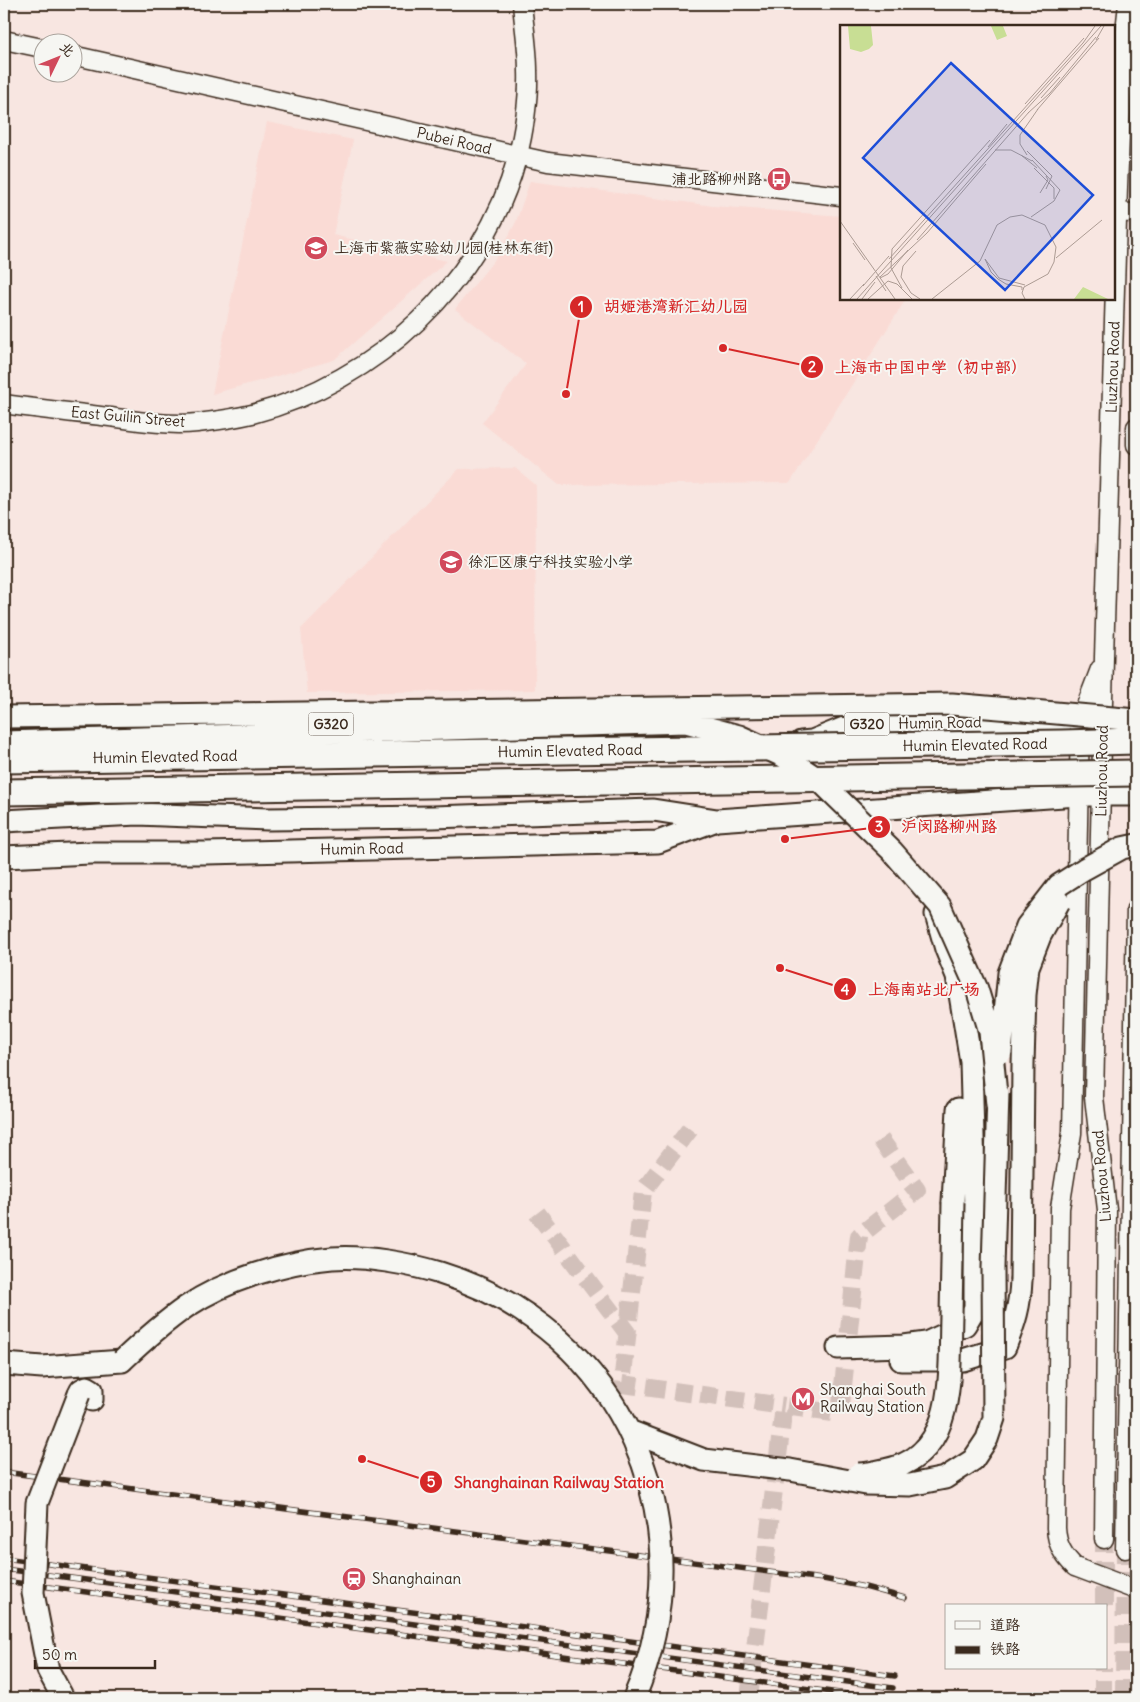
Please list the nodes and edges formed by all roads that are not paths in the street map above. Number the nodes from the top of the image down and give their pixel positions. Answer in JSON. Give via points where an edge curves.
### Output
{"nodes":[{"id":1,"x":522,"y":4,"type":"edge"},
{"id":2,"x":1128,"y":4,"type":"edge"},
{"id":3,"x":4,"y":40,"type":"edge"},
{"id":4,"x":32,"y":46,"type":"edge"},
{"id":5,"x":82,"y":57,"type":"edge"},
{"id":6,"x":518,"y":156,"type":"junction"},
{"id":7,"x":840,"y":196,"type":"edge"},
{"id":8,"x":1116,"y":212,"type":"edge"},
{"id":9,"x":1136,"y":213,"type":"edge"},
{"id":10,"x":1115,"y":249,"type":"edge"},
{"id":11,"x":1114,"y":300,"type":"edge"},
{"id":12,"x":4,"y":404,"type":"edge"},
{"id":13,"x":1136,"y":427,"type":"edge"},
{"id":14,"x":1136,"y":445,"type":"edge"},
{"id":15,"x":1104,"y":657,"type":"junction"},
{"id":16,"x":4,"y":717,"type":"edge"},
{"id":17,"x":1136,"y":720,"type":"edge"},
{"id":18,"x":1080,"y":721,"type":"junction"},
{"id":19,"x":1103,"y":721,"type":"junction"},
{"id":20,"x":4,"y":728,"type":"edge"},
{"id":21,"x":656,"y":741,"type":"junction"},
{"id":22,"x":1136,"y":741,"type":"edge"},
{"id":23,"x":4,"y":742,"type":"edge"},
{"id":24,"x":812,"y":742,"type":"junction"},
{"id":25,"x":4,"y":748,"type":"edge"},
{"id":26,"x":1079,"y":751,"type":"junction"},
{"id":27,"x":1102,"y":751,"type":"junction"},
{"id":28,"x":1136,"y":752,"type":"edge"},
{"id":29,"x":4,"y":760,"type":"edge"},
{"id":30,"x":1136,"y":773,"type":"edge"},
{"id":31,"x":4,"y":792,"type":"edge"},
{"id":32,"x":1101,"y":795,"type":"junction"},
{"id":33,"x":1136,"y":795,"type":"edge"},
{"id":34,"x":1078,"y":796,"type":"junction"},
{"id":35,"x":716,"y":820,"type":"junction"},
{"id":36,"x":4,"y":821,"type":"edge"},
{"id":37,"x":1136,"y":845,"type":"edge"},
{"id":38,"x":4,"y":857,"type":"edge"},
{"id":39,"x":1084,"y":869,"type":"junction"},
{"id":40,"x":930,"y":895,"type":"junction"},
{"id":41,"x":1136,"y":909,"type":"edge"},
{"id":42,"x":997,"y":1105,"type":"junction"},
{"id":43,"x":958,"y":1109,"type":"dead end"},
{"id":44,"x":838,"y":1348,"type":"dead end"},
{"id":45,"x":901,"y":1360,"type":"dead end"},
{"id":46,"x":4,"y":1364,"type":"edge"},
{"id":47,"x":629,"y":1431,"type":"junction"},
{"id":48,"x":790,"y":1470,"type":"junction"},
{"id":49,"x":1104,"y":1539,"type":"tunnel mouth"},
{"id":50,"x":1125,"y":1549,"type":"tunnel mouth"},
{"id":51,"x":1136,"y":1590,"type":"edge"},
{"id":52,"x":63,"y":1698,"type":"edge"},
{"id":53,"x":76,"y":1698,"type":"edge"},
{"id":54,"x":634,"y":1698,"type":"edge"}],
"edges":[{"from":1,"to":6,"type":"street","name":"East Guilin Street","via":[[528,72]]},
{"from":2,"to":8,"type":"street","name":"Liuzhou Road"},
{"from":3,"to":4,"type":"street"},
{"from":5,"to":6,"type":"street","name":"Pubei Road"},
{"from":6,"to":7,"type":"street","name":"Pubei Road"},
{"from":6,"to":12,"type":"street","name":"East Guilin Street","via":[[491,226],[461,274],[425,315],[347,375],[301,398],[252,414],[195,423],[147,422]]},
{"from":8,"to":9,"type":"street"},
{"from":8,"to":10,"type":"street","name":"Liuzhou Road"},
{"from":11,"to":15,"type":"street","name":"Liuzhou Road"},
{"from":13,"to":14,"type":"street","name":"Liuzhou Road"},
{"from":15,"to":18,"type":"street"},
{"from":15,"to":19,"type":"street","name":"Liuzhou Road"},
{"from":16,"to":17,"type":"main road","bridge":true,"via":[[952,704]]},
{"from":17,"to":19,"type":"main road","name":"Humin Road","number":"G320"},
{"from":18,"to":19,"type":"main road","name":"Humin Road","number":"G320"},
{"from":18,"to":24,"type":"main road","name":"Humin Road","number":"G320","via":[[854,724]]},
{"from":18,"to":26,"type":"street"},
{"from":19,"to":27,"type":"street","name":"Liuzhou Road"},
{"from":20,"to":21,"type":"main road","name":"Humin Road","number":"G320","via":[[554,722]]},
{"from":21,"to":24,"type":"main road","name":"Humin Road","number":"G320"},
{"from":21,"to":25,"type":"main road","name":"Humin Road","number":"G320"},
{"from":22,"to":29,"type":"highway","name":"Humin Elevated Road","bridge":true},
{"from":23,"to":40,"type":"main road","bridge":true,"via":[[686,722],[739,736],[783,756],[818,779],[892,851]]},
{"from":24,"to":26,"type":"main road"},
{"from":26,"to":27,"type":"main road"},
{"from":26,"to":34,"type":"street"},
{"from":27,"to":28,"type":"main road"},
{"from":27,"to":32,"type":"street","name":"Liuzhou Road"},
{"from":30,"to":31,"type":"highway","name":"Humin Elevated Road","bridge":true},
{"from":32,"to":33,"type":"main road","name":"Humin Road"},
{"from":32,"to":34,"type":"main road","name":"Humin Road"},
{"from":32,"to":49,"type":"street","name":"Liuzhou Road","via":[[1094,1097],[1107,1210]]},
{"from":34,"to":35,"type":"main road","name":"Humin Road"},
{"from":34,"to":51,"type":"street","bridge":true,"via":[[1072,1133],[1060,1208],[1057,1542],[1075,1567]]},
{"from":35,"to":36,"type":"main road","name":"Humin Road","via":[[652,810],[268,819],[137,814]]},
{"from":35,"to":38,"type":"main road","name":"Humin Road","via":[[658,842]]},
{"from":37,"to":39,"type":"main road","bridge":true,"via":[[1122,848]]},
{"from":39,"to":42,"type":"main road","bridge":true,"via":[[1059,885],[1027,926],[1009,974]]},
{"from":39,"to":45,"type":"main road","bridge":true,"via":[[1054,910],[1028,967],[1023,1064],[1020,1295],[1015,1321],[1005,1347],[963,1360]]},
{"from":40,"to":42,"type":"main road","bridge":true,"via":[[940,906],[977,988],[990,1032]]},
{"from":40,"to":44,"type":"main road","via":[[957,976],[971,1062],[975,1308],[966,1325],[926,1342]]},
{"from":41,"to":50,"type":"street","name":"Liuzhou Road"},
{"from":42,"to":48,"type":"main road","bridge":true,"via":[[994,1418],[987,1439],[973,1460],[944,1478],[910,1485],[866,1484]]},
{"from":43,"to":48,"type":"main road","bridge":true,"via":[[947,1407],[939,1428],[923,1453],[900,1467],[863,1474]]},
{"from":46,"to":47,"type":"main road","bridge":true,"via":[[42,1367],[122,1361],[154,1331],[188,1306],[232,1283],[276,1268],[333,1258],[372,1260],[420,1267],[466,1281],[529,1315],[558,1337],[582,1362],[607,1393]]},
{"from":47,"to":48,"type":"main road","bridge":true,"via":[[704,1460]]},
{"from":47,"to":54,"type":"main road","bridge":true,"via":[[644,1464],[652,1494],[659,1527],[662,1571],[657,1626]]},
{"from":52,"to":53,"type":"main road","bridge":true,"via":[[48,1670],[33,1593],[37,1503],[78,1394],[87,1388],[92,1390],[92,1400],[65,1453],[49,1510],[45,1593],[60,1666]]}]}
